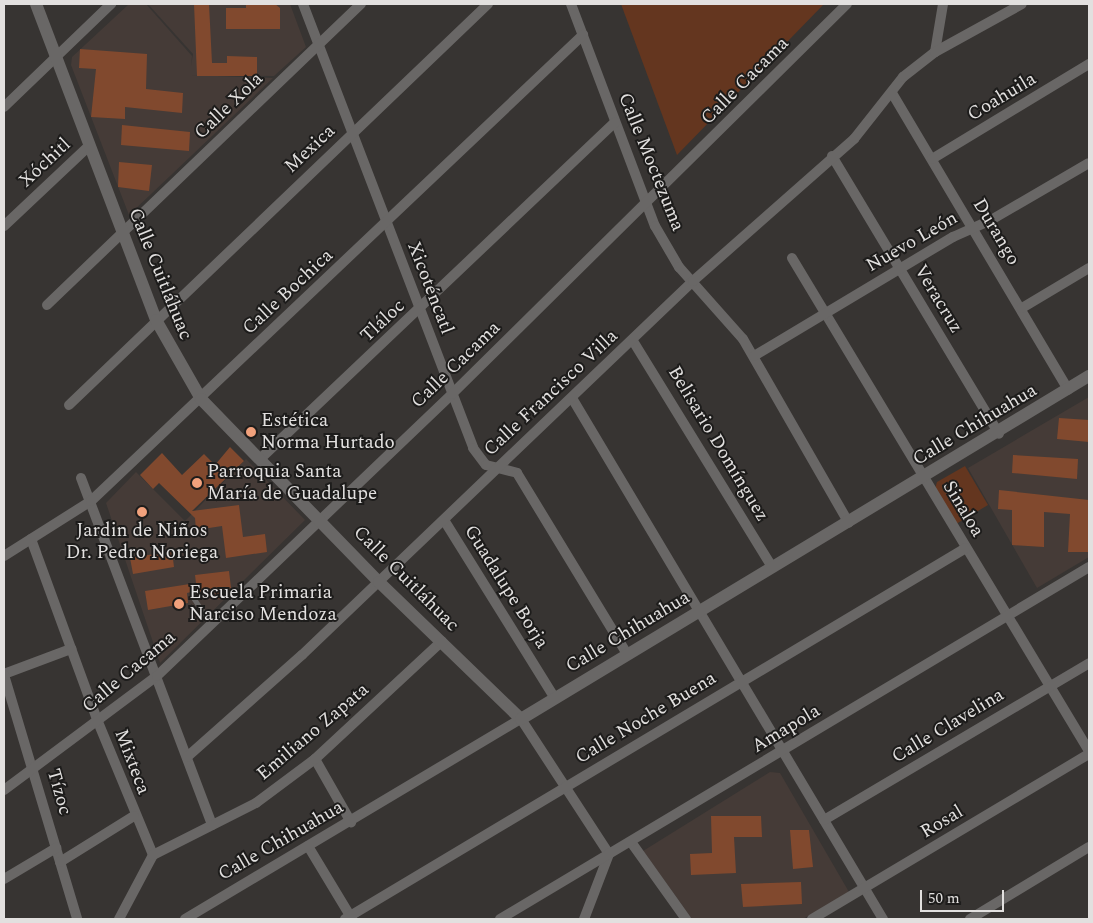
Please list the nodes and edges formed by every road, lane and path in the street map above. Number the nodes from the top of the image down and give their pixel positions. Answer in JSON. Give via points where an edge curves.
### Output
{"nodes":[{"id":1,"x":36,"y":4,"type":"edge"},
{"id":2,"x":111,"y":4,"type":"edge"},
{"id":3,"x":303,"y":4,"type":"edge"},
{"id":4,"x":361,"y":4,"type":"edge"},
{"id":5,"x":488,"y":4,"type":"edge"},
{"id":6,"x":571,"y":4,"type":"edge"},
{"id":7,"x":847,"y":4,"type":"edge"},
{"id":8,"x":943,"y":4,"type":"edge"},
{"id":9,"x":1022,"y":4,"type":"edge"},
{"id":10,"x":583,"y":35,"type":"junction"},
{"id":11,"x":319,"y":44,"type":"junction"},
{"id":12,"x":935,"y":52,"type":"junction"},
{"id":13,"x":56,"y":57,"type":"junction"},
{"id":14,"x":1089,"y":64,"type":"edge"},
{"id":15,"x":892,"y":93,"type":"junction"},
{"id":16,"x":4,"y":107,"type":"edge"},
{"id":17,"x":614,"y":122,"type":"junction"},
{"id":18,"x":352,"y":134,"type":"junction"},
{"id":19,"x":89,"y":146,"type":"junction"},
{"id":20,"x":832,"y":156,"type":"junction"},
{"id":21,"x":932,"y":159,"type":"junction"},
{"id":22,"x":1089,"y":163,"type":"edge"},
{"id":23,"x":645,"y":205,"type":"junction"},
{"id":24,"x":386,"y":223,"type":"junction"},
{"id":25,"x":4,"y":226,"type":"edge"},
{"id":26,"x":973,"y":227,"type":"junction"},
{"id":27,"x":122,"y":233,"type":"junction"},
{"id":28,"x":792,"y":258,"type":"dead end"},
{"id":29,"x":1089,"y":268,"type":"edge"},
{"id":30,"x":900,"y":269,"type":"junction"},
{"id":31,"x":694,"y":281,"type":"junction"},
{"id":32,"x":47,"y":306,"type":"dead end"},
{"id":33,"x":1022,"y":308,"type":"junction"},
{"id":34,"x":419,"y":311,"type":"junction"},
{"id":35,"x":828,"y":314,"type":"junction"},
{"id":36,"x":156,"y":320,"type":"junction"},
{"id":37,"x":633,"y":341,"type":"junction"},
{"id":38,"x":754,"y":356,"type":"junction"},
{"id":39,"x":1089,"y":376,"type":"edge"},
{"id":40,"x":1068,"y":390,"type":"junction"},
{"id":41,"x":452,"y":394,"type":"junction"},
{"id":42,"x":572,"y":398,"type":"junction"},
{"id":43,"x":200,"y":399,"type":"junction"},
{"id":44,"x":68,"y":405,"type":"dead end"},
{"id":45,"x":998,"y":434,"type":"junction"},
{"id":46,"x":260,"y":459,"type":"junction"},
{"id":47,"x":496,"y":466,"type":"junction"},
{"id":48,"x":81,"y":478,"type":"dead end"},
{"id":49,"x":924,"y":478,"type":"junction"},
{"id":50,"x":91,"y":502,"type":"junction"},
{"id":51,"x":321,"y":520,"type":"junction"},
{"id":52,"x":444,"y":520,"type":"junction"},
{"id":53,"x":849,"y":523,"type":"junction"},
{"id":54,"x":31,"y":539,"type":"junction"},
{"id":55,"x":966,"y":548,"type":"junction"},
{"id":56,"x":4,"y":556,"type":"edge"},
{"id":57,"x":1089,"y":567,"type":"edge"},
{"id":58,"x":772,"y":568,"type":"junction"},
{"id":59,"x":379,"y":582,"type":"junction"},
{"id":60,"x":192,"y":596,"type":"dead end"},
{"id":61,"x":698,"y":613,"type":"junction"},
{"id":62,"x":1006,"y":614,"type":"junction"},
{"id":63,"x":212,"y":624,"type":"junction"},
{"id":64,"x":442,"y":641,"type":"junction"},
{"id":65,"x":71,"y":649,"type":"junction"},
{"id":66,"x":627,"y":654,"type":"junction"},
{"id":67,"x":1089,"y":663,"type":"edge"},
{"id":68,"x":4,"y":674,"type":"edge"},
{"id":69,"x":157,"y":676,"type":"junction"},
{"id":70,"x":739,"y":682,"type":"junction"},
{"id":71,"x":1050,"y":686,"type":"junction"},
{"id":72,"x":555,"y":698,"type":"junction"},
{"id":73,"x":521,"y":719,"type":"junction"},
{"id":74,"x":98,"y":722,"type":"junction"},
{"id":75,"x":1089,"y":753,"type":"edge"},
{"id":76,"x":780,"y":754,"type":"junction"},
{"id":77,"x":187,"y":757,"type":"junction"},
{"id":78,"x":314,"y":759,"type":"junction"},
{"id":79,"x":34,"y":770,"type":"junction"},
{"id":80,"x":568,"y":786,"type":"junction"},
{"id":81,"x":4,"y":790,"type":"edge"},
{"id":82,"x":134,"y":816,"type":"junction"},
{"id":83,"x":824,"y":820,"type":"junction"},
{"id":84,"x":351,"y":822,"type":"junction"},
{"id":85,"x":212,"y":825,"type":"junction"},
{"id":86,"x":631,"y":842,"type":"junction"},
{"id":87,"x":308,"y":846,"type":"junction"},
{"id":88,"x":1089,"y":847,"type":"edge"},
{"id":89,"x":56,"y":848,"type":"junction"},
{"id":90,"x":609,"y":854,"type":"junction"},
{"id":91,"x":153,"y":855,"type":"junction"},
{"id":92,"x":60,"y":862,"type":"junction"},
{"id":93,"x":4,"y":879,"type":"edge"},
{"id":94,"x":864,"y":890,"type":"junction"},
{"id":95,"x":74,"y":918,"type":"edge"},
{"id":96,"x":350,"y":918,"type":"edge"},
{"id":97,"x":119,"y":919,"type":"edge"},
{"id":98,"x":185,"y":919,"type":"edge"},
{"id":99,"x":500,"y":919,"type":"edge"},
{"id":100,"x":584,"y":919,"type":"edge"},
{"id":101,"x":686,"y":919,"type":"edge"},
{"id":102,"x":812,"y":919,"type":"edge"},
{"id":103,"x":883,"y":919,"type":"edge"},
{"id":104,"x":970,"y":919,"type":"edge"}],
"edges":[{"from":1,"to":13,"type":"street","name":"Calle Cuitláhuac"},
{"from":2,"to":13,"type":"street"},
{"from":3,"to":11,"type":"street","name":"Xicoténcatl"},
{"from":4,"to":11,"type":"street","name":"Calle Xola"},
{"from":5,"to":18,"type":"street","name":"Mexica"},
{"from":6,"to":10,"type":"street","name":"Calle Moctezuma"},
{"from":7,"to":23,"type":"street","name":"Calle Cacama"},
{"from":8,"to":12,"type":"street"},
{"from":9,"to":12,"type":"street","name":"Calle Francisco Villa"},
{"from":10,"to":17,"type":"street","name":"Calle Moctezuma"},
{"from":10,"to":24,"type":"street","name":"Calle Bochica"},
{"from":11,"to":18,"type":"street","name":"Xicoténcatl"},
{"from":11,"to":27,"type":"street","name":"Calle Xola"},
{"from":12,"to":15,"type":"street","name":"Calle Francisco Villa","via":[[903,77]]},
{"from":13,"to":16,"type":"street"},
{"from":13,"to":19,"type":"street","name":"Calle Cuitláhuac"},
{"from":14,"to":21,"type":"street","name":"Coahuila"},
{"from":15,"to":20,"type":"street","name":"Calle Francisco Villa","via":[[854,139]]},
{"from":15,"to":21,"type":"street","name":"Durango"},
{"from":17,"to":23,"type":"street","name":"Calle Moctezuma"},
{"from":17,"to":34,"type":"street","name":"Tláloc"},
{"from":18,"to":24,"type":"street","name":"Xicoténcatl"},
{"from":18,"to":36,"type":"street","name":"Mexica"},
{"from":19,"to":25,"type":"street","name":"Xóchitl"},
{"from":19,"to":27,"type":"street","name":"Calle Cuitláhuac"},
{"from":20,"to":30,"type":"street","name":"Veracruz"},
{"from":20,"to":31,"type":"street","name":"Calle Francisco Villa"},
{"from":21,"to":26,"type":"street","name":"Durango"},
{"from":22,"to":26,"type":"street","name":"Nuevo León"},
{"from":23,"to":31,"type":"street","name":"Calle Moctezuma","via":[[679,267]]},
{"from":23,"to":41,"type":"street","name":"Calle Cacama"},
{"from":24,"to":34,"type":"street","name":"Xicoténcatl"},
{"from":24,"to":43,"type":"street","name":"Calle Bochica"},
{"from":26,"to":30,"type":"street","name":"Nuevo León"},
{"from":26,"to":33,"type":"street","name":"Durango"},
{"from":27,"to":32,"type":"street","name":"Calle Xola"},
{"from":27,"to":36,"type":"street","name":"Calle Cuitláhuac"},
{"from":28,"to":35,"type":"street","name":"Sinaloa"},
{"from":29,"to":33,"type":"street"},
{"from":30,"to":35,"type":"street","name":"Nuevo León"},
{"from":30,"to":45,"type":"street","name":"Veracruz"},
{"from":31,"to":37,"type":"street","name":"Calle Francisco Villa"},
{"from":31,"to":38,"type":"street","name":"Calle Moctezuma"},
{"from":33,"to":40,"type":"street","name":"Durango"},
{"from":34,"to":41,"type":"street","name":"Xicoténcatl"},
{"from":34,"to":46,"type":"street","name":"Tláloc"},
{"from":35,"to":38,"type":"street","name":"Nuevo León"},
{"from":35,"to":49,"type":"street","name":"Sinaloa"},
{"from":36,"to":43,"type":"street","name":"Calle Cuitláhuac"},
{"from":36,"to":44,"type":"street","name":"Mexica"},
{"from":37,"to":42,"type":"street","name":"Calle Francisco Villa"},
{"from":37,"to":58,"type":"street","name":"Belisario Domínguez"},
{"from":38,"to":53,"type":"street","name":"Calle Moctezuma"},
{"from":39,"to":40,"type":"street","name":"Calle Chihuahua"},
{"from":40,"to":45,"type":"street","name":"Calle Chihuahua"},
{"from":41,"to":47,"type":"street","name":"Xicoténcatl","via":[[472,448],[486,465]]},
{"from":41,"to":51,"type":"street","name":"Calle Cacama"},
{"from":42,"to":47,"type":"street","name":"Calle Francisco Villa"},
{"from":42,"to":61,"type":"street"},
{"from":43,"to":46,"type":"street","name":"Calle Cuitláhuac"},
{"from":43,"to":50,"type":"street","name":"Calle Bochica"},
{"from":45,"to":49,"type":"street","name":"Calle Chihuahua"},
{"from":46,"to":51,"type":"street","name":"Calle Cuitláhuac"},
{"from":47,"to":52,"type":"street","name":"Calle Francisco Villa"},
{"from":47,"to":66,"type":"street","name":"Xicoténcatl","via":[[516,473]]},
{"from":48,"to":50,"type":"street"},
{"from":49,"to":53,"type":"street","name":"Calle Chihuahua"},
{"from":49,"to":55,"type":"street","name":"Sinaloa"},
{"from":50,"to":54,"type":"street","name":"Calle Bochica"},
{"from":50,"to":69,"type":"street"},
{"from":51,"to":59,"type":"street","name":"Calle Cuitláhuac"},
{"from":51,"to":63,"type":"street","name":"Calle Cacama"},
{"from":52,"to":59,"type":"street","name":"Calle Francisco Villa"},
{"from":52,"to":72,"type":"street","name":"Guadalupe Borja"},
{"from":53,"to":58,"type":"street","name":"Calle Chihuahua"},
{"from":54,"to":56,"type":"street","name":"Calle Bochica"},
{"from":54,"to":65,"type":"street","name":"Mixteca"},
{"from":55,"to":62,"type":"street","name":"Sinaloa"},
{"from":55,"to":70,"type":"street","name":"Calle Noche Buena"},
{"from":57,"to":62,"type":"street","name":"Amapola"},
{"from":58,"to":61,"type":"street","name":"Calle Chihuahua"},
{"from":59,"to":64,"type":"street","name":"Calle Cuitláhuac"},
{"from":59,"to":77,"type":"street","name":"Calle Francisco Villa"},
{"from":60,"to":63,"type":"lane"},
{"from":61,"to":66,"type":"street","name":"Calle Chihuahua"},
{"from":61,"to":70,"type":"street"},
{"from":62,"to":71,"type":"street","name":"Sinaloa"},
{"from":62,"to":76,"type":"street","name":"Amapola"},
{"from":63,"to":69,"type":"street","name":"Calle Cacama"},
{"from":64,"to":73,"type":"street","name":"Calle Cuitláhuac"},
{"from":64,"to":78,"type":"street","name":"Emiliano Zapata"},
{"from":65,"to":68,"type":"street"},
{"from":65,"to":74,"type":"street","name":"Mixteca"},
{"from":66,"to":72,"type":"street","name":"Calle Chihuahua"},
{"from":67,"to":71,"type":"street","name":"Calle Clavelina"},
{"from":68,"to":79,"type":"street","name":"Tízoc"},
{"from":69,"to":74,"type":"street","name":"Calle Cacama"},
{"from":69,"to":77,"type":"street"},
{"from":70,"to":76,"type":"street"},
{"from":70,"to":80,"type":"street","name":"Calle Noche Buena"},
{"from":71,"to":75,"type":"street","name":"Sinaloa"},
{"from":71,"to":83,"type":"street","name":"Calle Clavelina"},
{"from":72,"to":73,"type":"street","name":"Calle Chihuahua"},
{"from":73,"to":80,"type":"street","name":"Calle Cuitláhuac"},
{"from":73,"to":84,"type":"street","name":"Calle Chihuahua"},
{"from":74,"to":79,"type":"street","name":"Calle Cacama"},
{"from":74,"to":82,"type":"street","name":"Mixteca"},
{"from":75,"to":94,"type":"street","name":"Rosal"},
{"from":76,"to":83,"type":"street"},
{"from":76,"to":86,"type":"street","name":"Amapola"},
{"from":77,"to":85,"type":"street"},
{"from":78,"to":84,"type":"street"},
{"from":78,"to":85,"type":"street","name":"Emiliano Zapata","via":[[256,803]]},
{"from":79,"to":81,"type":"street","name":"Calle Cacama"},
{"from":79,"to":89,"type":"street","name":"Tízoc"},
{"from":80,"to":90,"type":"street","name":"Calle Cuitláhuac"},
{"from":80,"to":96,"type":"street","name":"Calle Noche Buena"},
{"from":82,"to":91,"type":"street","name":"Mixteca"},
{"from":82,"to":92,"type":"street"},
{"from":83,"to":94,"type":"street"},
{"from":84,"to":87,"type":"street","name":"Calle Chihuahua"},
{"from":85,"to":91,"type":"street","name":"Emiliano Zapata"},
{"from":86,"to":90,"type":"street","name":"Amapola"},
{"from":86,"to":101,"type":"street"},
{"from":87,"to":96,"type":"street"},
{"from":87,"to":98,"type":"street","name":"Calle Chihuahua"},
{"from":88,"to":104,"type":"street"},
{"from":89,"to":92,"type":"street","name":"Tízoc"},
{"from":89,"to":93,"type":"street"},
{"from":90,"to":99,"type":"street","name":"Amapola"},
{"from":90,"to":100,"type":"street"},
{"from":91,"to":97,"type":"street"},
{"from":92,"to":95,"type":"street","name":"Tízoc"},
{"from":94,"to":102,"type":"street","name":"Rosal"},
{"from":94,"to":103,"type":"street"}]}
